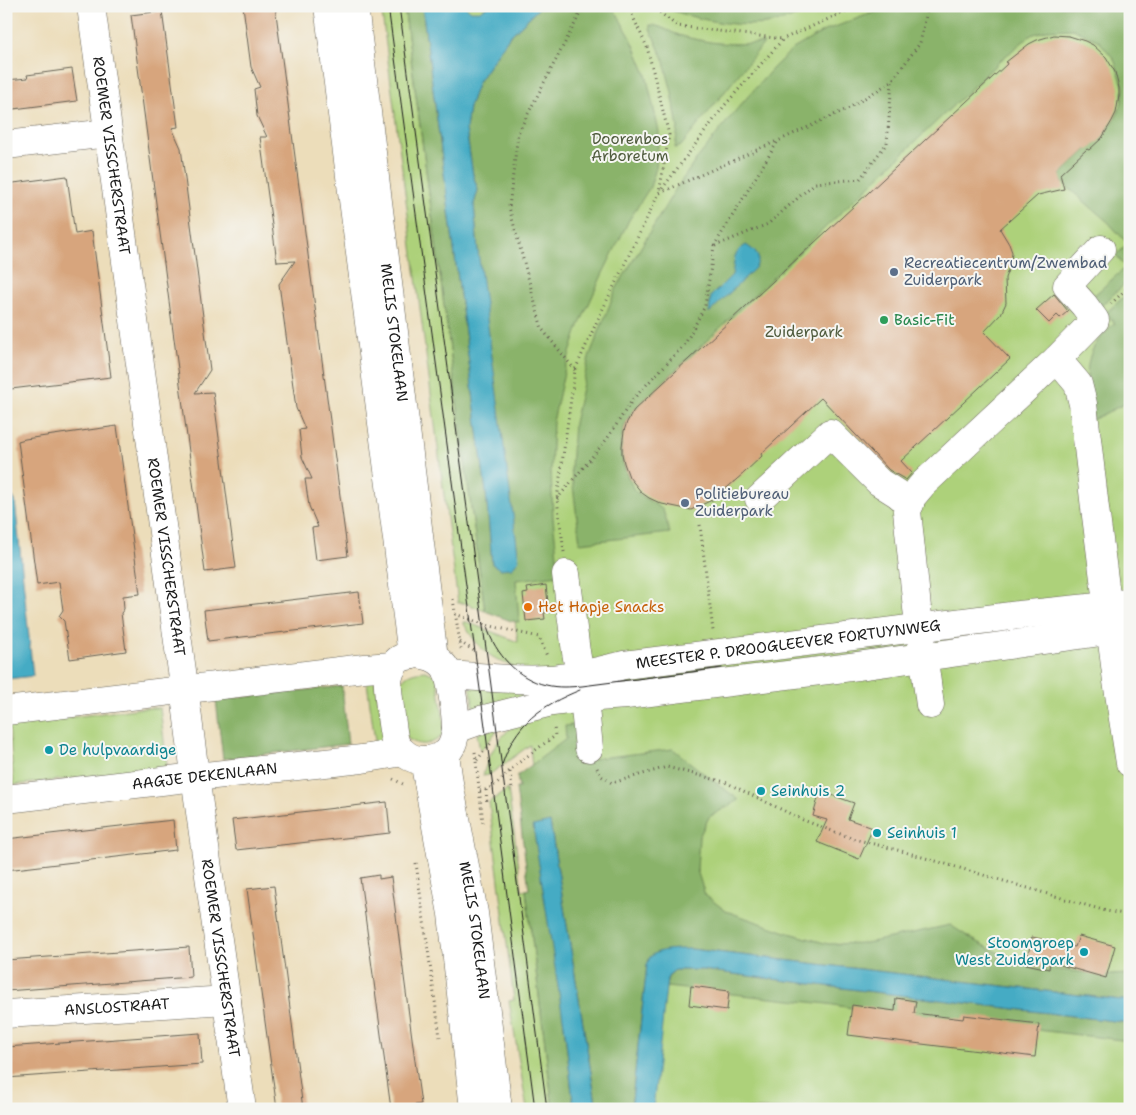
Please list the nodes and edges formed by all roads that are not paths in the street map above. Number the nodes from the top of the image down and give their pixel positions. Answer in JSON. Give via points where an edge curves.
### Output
{"nodes":[{"id":1,"x":91,"y":6,"type":"edge"},
{"id":2,"x":328,"y":6,"type":"edge"},
{"id":3,"x":354,"y":6,"type":"edge"},
{"id":4,"x":108,"y":133,"type":"junction"},
{"id":5,"x":6,"y":145,"type":"edge"},
{"id":6,"x":1101,"y":249,"type":"dead end"},
{"id":7,"x":1057,"y":359,"type":"junction"},
{"id":8,"x":759,"y":499,"type":"dead end"},
{"id":9,"x":910,"y":504,"type":"junction"},
{"id":10,"x":566,"y":574,"type":"road end"},
{"id":11,"x":1120,"y":617,"type":"edge"},
{"id":12,"x":920,"y":627,"type":"junction"},
{"id":13,"x":924,"y":656,"type":"junction"},
{"id":14,"x":422,"y":664,"type":"junction"},
{"id":15,"x":582,"y":687,"type":"junction"},
{"id":16,"x":184,"y":690,"type":"junction"},
{"id":17,"x":551,"y":691,"type":"junction"},
{"id":18,"x":930,"y":705,"type":"dead end"},
{"id":19,"x":6,"y":711,"type":"edge"},
{"id":20,"x":456,"y":729,"type":"junction"},
{"id":21,"x":589,"y":748,"type":"road end"},
{"id":22,"x":424,"y":755,"type":"junction"},
{"id":23,"x":1130,"y":763,"type":"edge"},
{"id":24,"x":196,"y":777,"type":"junction"},
{"id":25,"x":6,"y":799,"type":"edge"},
{"id":26,"x":227,"y":1000,"type":"junction"},
{"id":27,"x":6,"y":1014,"type":"edge"},
{"id":28,"x":242,"y":1109,"type":"edge"},
{"id":29,"x":474,"y":1109,"type":"edge"},
{"id":30,"x":498,"y":1109,"type":"edge"}],
"edges":[{"from":1,"to":4,"type":"street","name":"ROEMER VISSCHERSTRAAT"},
{"from":2,"to":14,"type":"street","name":"MELIS STOKELAAN"},
{"from":3,"to":14,"type":"street","name":"MELIS STOKELAAN"},
{"from":4,"to":5,"type":"street"},
{"from":4,"to":16,"type":"street","name":"ROEMER VISSCHERSTRAAT"},
{"from":6,"to":7,"type":"street","via":[[1067,286],[1094,320]]},
{"from":7,"to":9,"type":"street","via":[[923,484]]},
{"from":7,"to":11,"type":"street","via":[[1078,384],[1083,404],[1095,508]]},
{"from":8,"to":9,"type":"street","via":[[830,433],[879,482]]},
{"from":9,"to":12,"type":"street","via":[[907,511]]},
{"from":10,"to":15,"type":"street"},
{"from":11,"to":12,"type":"street","name":"MEESTER P. DROOGLEEVER FORTUYNWEG","via":[[1019,615]]},
{"from":11,"to":13,"type":"street","name":"MEESTER P. DROOGLEEVER FORTUYNWEG"},
{"from":11,"to":23,"type":"street","via":[[1117,681]]},
{"from":12,"to":13,"type":"street"},
{"from":12,"to":15,"type":"street","name":"MEESTER P. DROOGLEEVER FORTUYNWEG","via":[[624,665]]},
{"from":13,"to":15,"type":"street","name":"MEESTER P. DROOGLEEVER FORTUYNWEG","via":[[636,694]]},
{"from":13,"to":18,"type":"street"},
{"from":14,"to":16,"type":"street"},
{"from":14,"to":17,"type":"street","name":"MEESTER P. DROOGLEEVER FORTUYNWEG","via":[[509,679]]},
{"from":14,"to":20,"type":"street","via":[[453,704]]},
{"from":14,"to":22,"type":"street","via":[[388,680],[394,740],[397,746]]},
{"from":15,"to":17,"type":"street","name":"MEESTER P. DROOGLEEVER FORTUYNWEG"},
{"from":15,"to":21,"type":"street"},
{"from":16,"to":19,"type":"street"},
{"from":16,"to":24,"type":"street","name":"ROEMER VISSCHERSTRAAT"},
{"from":17,"to":20,"type":"street","name":"MEESTER P. DROOGLEEVER FORTUYNWEG"},
{"from":20,"to":22,"type":"street","via":[[451,747]]},
{"from":22,"to":24,"type":"street","name":"AAGJE DEKENLAAN"},
{"from":22,"to":29,"type":"street","name":"MELIS STOKELAAN","via":[[452,914]]},
{"from":22,"to":30,"type":"street","name":"MELIS STOKELAAN","via":[[449,783],[474,912]]},
{"from":24,"to":25,"type":"street","name":"AAGJE DEKENLAAN"},
{"from":24,"to":26,"type":"street","name":"ROEMER VISSCHERSTRAAT"},
{"from":26,"to":27,"type":"street","name":"ANSLOSTRAAT"},
{"from":26,"to":28,"type":"street","name":"ROEMER VISSCHERSTRAAT"}]}
